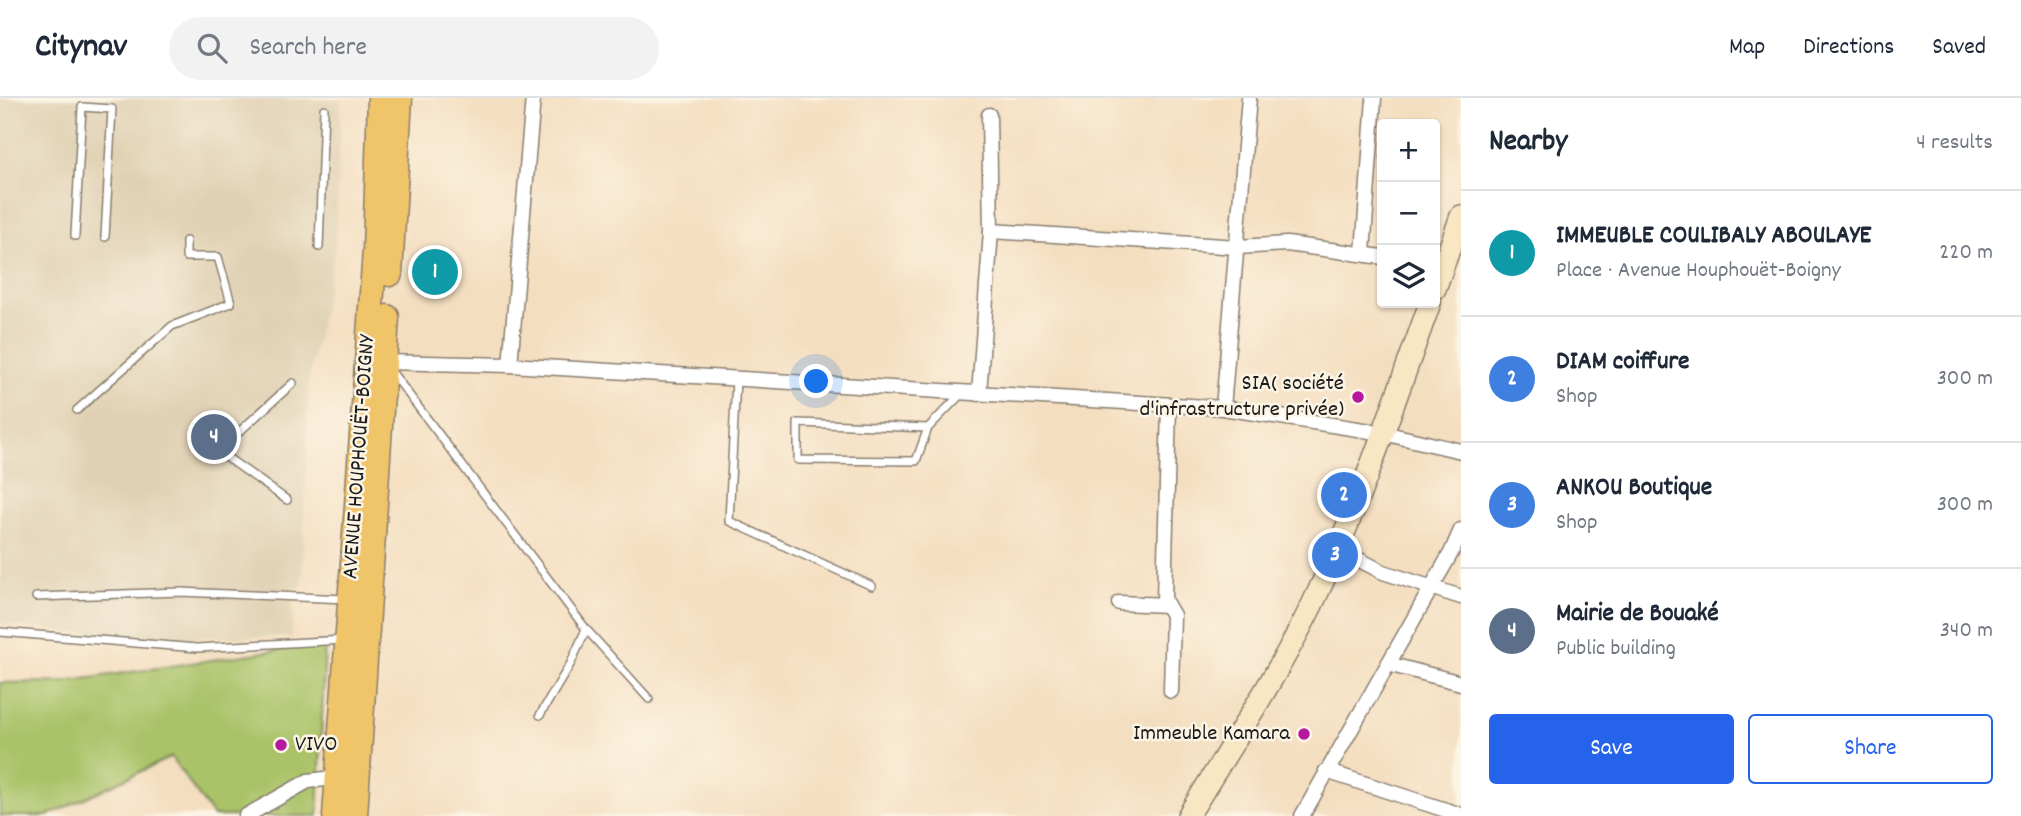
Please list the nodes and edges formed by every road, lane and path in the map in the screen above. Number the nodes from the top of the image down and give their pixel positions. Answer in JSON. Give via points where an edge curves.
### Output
{"nodes":[{"id":1,"x":380,"y":98,"type":"edge"},
{"id":2,"x":400,"y":98,"type":"edge"},
{"id":3,"x":533,"y":98,"type":"edge"},
{"id":4,"x":1249,"y":98,"type":"edge"},
{"id":5,"x":1374,"y":98,"type":"edge"},
{"id":6,"x":324,"y":108,"type":"dead end"},
{"id":7,"x":989,"y":115,"type":"dead end"},
{"id":8,"x":1461,"y":216,"type":"edge"},
{"id":9,"x":991,"y":231,"type":"junction"},
{"id":10,"x":75,"y":236,"type":"dead end"},
{"id":11,"x":105,"y":237,"type":"dead end"},
{"id":12,"x":186,"y":241,"type":"dead end"},
{"id":13,"x":318,"y":247,"type":"dead end"},
{"id":14,"x":1238,"y":247,"type":"junction"},
{"id":15,"x":1363,"y":253,"type":"junction"},
{"id":16,"x":1377,"y":256,"type":"edge"},
{"id":17,"x":1440,"y":269,"type":"edge"},
{"id":18,"x":1428,"y":308,"type":"edge"},
{"id":19,"x":384,"y":362,"type":"junction"},
{"id":20,"x":510,"y":365,"type":"junction"},
{"id":21,"x":736,"y":379,"type":"junction"},
{"id":22,"x":293,"y":383,"type":"dead end"},
{"id":23,"x":962,"y":393,"type":"junction"},
{"id":24,"x":979,"y":394,"type":"junction"},
{"id":25,"x":1169,"y":406,"type":"junction"},
{"id":26,"x":1223,"y":408,"type":"junction"},
{"id":27,"x":78,"y":410,"type":"dead end"},
{"id":28,"x":928,"y":428,"type":"junction"},
{"id":29,"x":1383,"y":433,"type":"junction"},
{"id":30,"x":1461,"y":451,"type":"edge"},
{"id":31,"x":287,"y":500,"type":"dead end"},
{"id":32,"x":1461,"y":530,"type":"edge"},
{"id":33,"x":1338,"y":550,"type":"junction"},
{"id":34,"x":872,"y":586,"type":"dead end"},
{"id":35,"x":1430,"y":588,"type":"junction"},
{"id":36,"x":36,"y":597,"type":"dead end"},
{"id":37,"x":1461,"y":597,"type":"edge"},
{"id":38,"x":350,"y":598,"type":"junction"},
{"id":39,"x":1119,"y":603,"type":"dead end"},
{"id":40,"x":1167,"y":606,"type":"junction"},
{"id":41,"x":586,"y":629,"type":"junction"},
{"id":42,"x":0,"y":632,"type":"edge"},
{"id":43,"x":349,"y":640,"type":"junction"},
{"id":44,"x":1388,"y":664,"type":"junction"},
{"id":45,"x":1461,"y":683,"type":"edge"},
{"id":46,"x":1171,"y":691,"type":"dead end"},
{"id":47,"x":649,"y":699,"type":"dead end"},
{"id":48,"x":540,"y":715,"type":"dead end"},
{"id":49,"x":1326,"y":771,"type":"junction"},
{"id":50,"x":348,"y":778,"type":"junction"},
{"id":51,"x":1461,"y":815,"type":"edge"},
{"id":52,"x":246,"y":816,"type":"edge"},
{"id":53,"x":335,"y":816,"type":"edge"},
{"id":54,"x":355,"y":816,"type":"edge"},
{"id":55,"x":1188,"y":816,"type":"edge"},
{"id":56,"x":1302,"y":816,"type":"edge"}],
"edges":[{"from":1,"to":38,"type":"highway","name":"AVENUE HOUPHOUËT-BOIGNY","via":[[375,250]]},
{"from":2,"to":19,"type":"highway","name":"AVENUE HOUPHOUËT-BOIGNY"},
{"from":3,"to":20,"type":"street"},
{"from":4,"to":14,"type":"street"},
{"from":5,"to":15,"type":"street"},
{"from":6,"to":13,"type":"lane"},
{"from":7,"to":9,"type":"street"},
{"from":8,"to":17,"type":"main road"},
{"from":9,"to":14,"type":"street"},
{"from":9,"to":24,"type":"street"},
{"from":10,"to":11,"type":"lane","via":[[82,107],[112,109]]},
{"from":12,"to":27,"type":"lane","via":[[186,257],[218,257],[231,303],[172,326]]},
{"from":14,"to":15,"type":"street","via":[[1287,244],[1333,253]]},
{"from":14,"to":26,"type":"street"},
{"from":15,"to":16,"type":"street"},
{"from":18,"to":29,"type":"main road"},
{"from":19,"to":20,"type":"street"},
{"from":19,"to":41,"type":"lane"},
{"from":19,"to":50,"type":"highway","name":"AVENUE HOUPHOUËT-BOIGNY"},
{"from":20,"to":21,"type":"street"},
{"from":21,"to":23,"type":"street"},
{"from":21,"to":34,"type":"lane","via":[[729,521]]},
{"from":22,"to":31,"type":"lane","via":[[218,451]]},
{"from":23,"to":24,"type":"street"},
{"from":23,"to":28,"type":"lane"},
{"from":24,"to":25,"type":"street"},
{"from":25,"to":26,"type":"street"},
{"from":25,"to":40,"type":"street"},
{"from":26,"to":29,"type":"street"},
{"from":28,"to":28,"type":"lane","via":[[916,461],[798,460],[798,423]]},
{"from":29,"to":30,"type":"street"},
{"from":29,"to":33,"type":"main road"},
{"from":32,"to":35,"type":"street"},
{"from":33,"to":35,"type":"street"},
{"from":33,"to":55,"type":"main road","via":[[1278,668]]},
{"from":35,"to":37,"type":"street"},
{"from":35,"to":44,"type":"street"},
{"from":36,"to":38,"type":"lane","via":[[180,592]]},
{"from":38,"to":43,"type":"highway","name":"AVENUE HOUPHOUËT-BOIGNY"},
{"from":39,"to":40,"type":"street"},
{"from":40,"to":46,"type":"street","via":[[1173,615]]},
{"from":41,"to":47,"type":"lane"},
{"from":41,"to":48,"type":"lane"},
{"from":42,"to":43,"type":"lane","via":[[197,648]]},
{"from":43,"to":50,"type":"highway","name":"AVENUE HOUPHOUËT-BOIGNY"},
{"from":44,"to":45,"type":"street"},
{"from":44,"to":49,"type":"street"},
{"from":49,"to":51,"type":"street"},
{"from":49,"to":56,"type":"street"},
{"from":50,"to":52,"type":"street","via":[[308,781]]},
{"from":50,"to":53,"type":"highway","name":"AVENUE HOUPHOUËT-BOIGNY"},
{"from":50,"to":54,"type":"highway","name":"AVENUE HOUPHOUËT-BOIGNY"}]}
